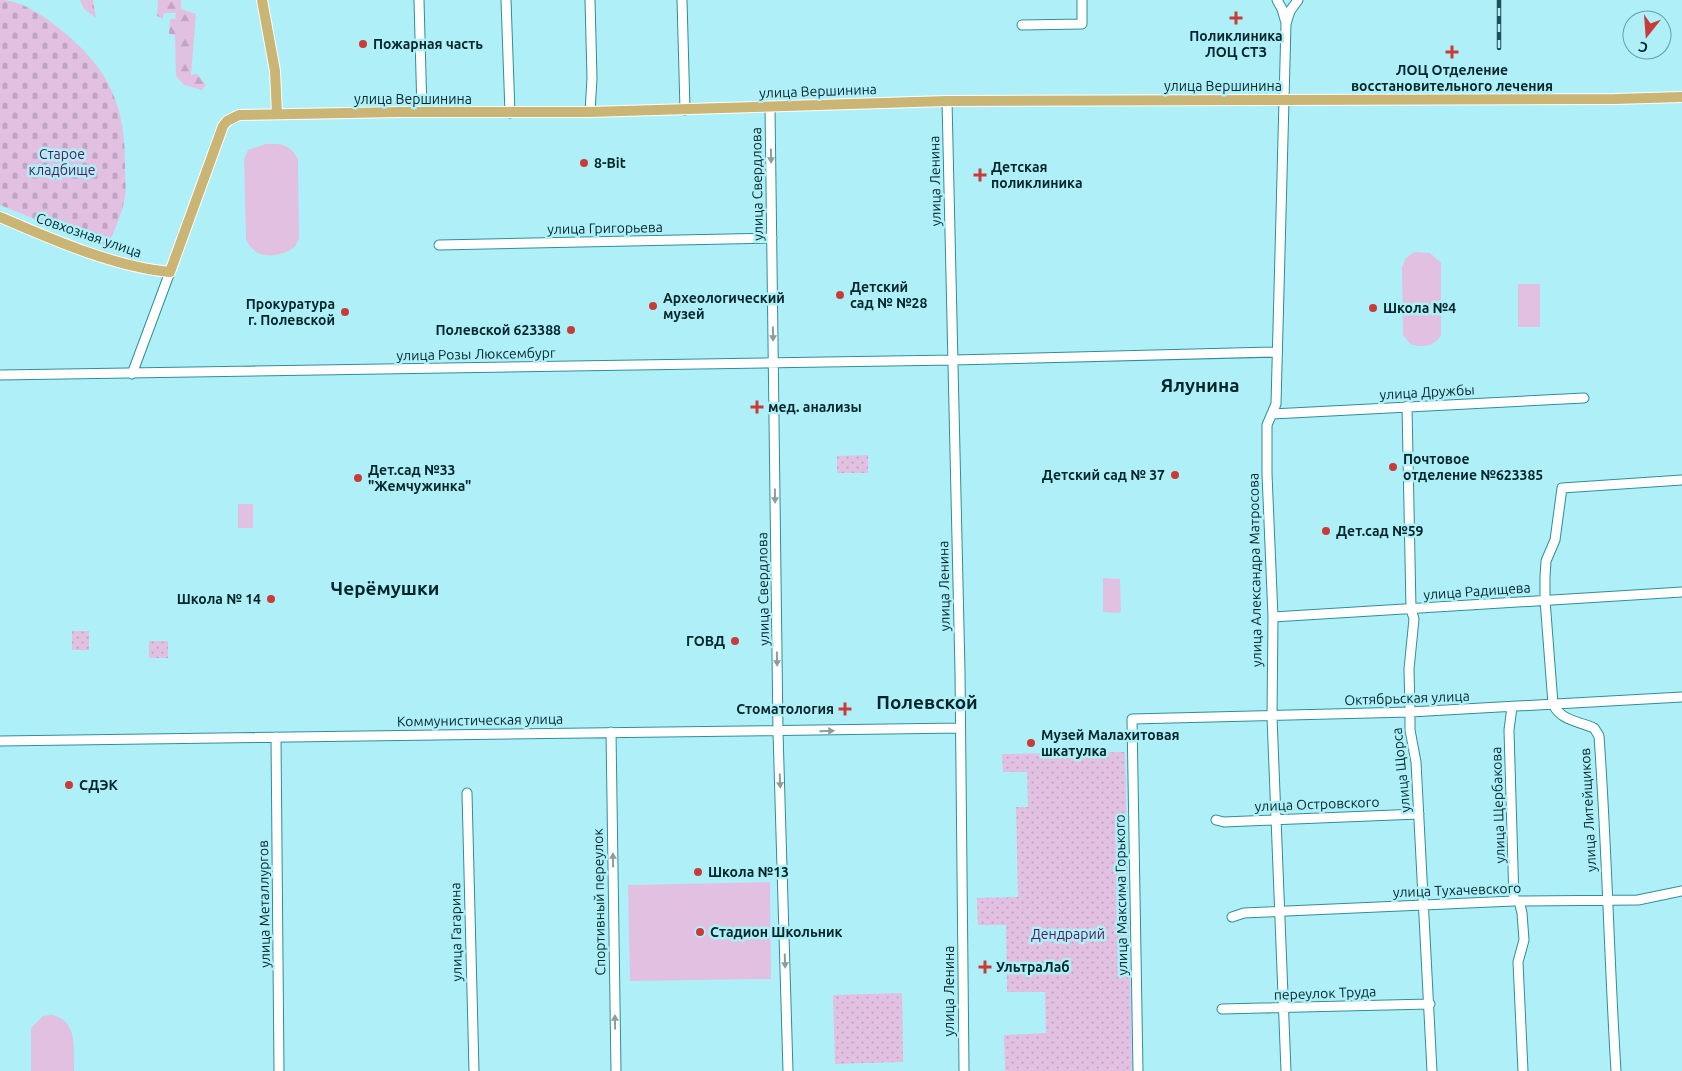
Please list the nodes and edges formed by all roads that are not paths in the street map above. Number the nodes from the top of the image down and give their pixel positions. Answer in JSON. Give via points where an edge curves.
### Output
{"nodes":[{"id":1,"x":262,"y":0,"type":"edge"},
{"id":2,"x":419,"y":0,"type":"edge"},
{"id":3,"x":506,"y":0,"type":"edge"},
{"id":4,"x":590,"y":0,"type":"edge"},
{"id":5,"x":682,"y":0,"type":"edge"},
{"id":6,"x":1082,"y":0,"type":"edge"},
{"id":7,"x":1276,"y":0,"type":"edge"},
{"id":8,"x":1298,"y":0,"type":"edge"},
{"id":9,"x":1286,"y":24,"type":"junction"},
{"id":10,"x":1022,"y":25,"type":"dead end"},
{"id":11,"x":1682,"y":97,"type":"edge"},
{"id":12,"x":1283,"y":100,"type":"junction"},
{"id":13,"x":947,"y":101,"type":"junction"},
{"id":14,"x":770,"y":107,"type":"junction"},
{"id":15,"x":685,"y":110,"type":"junction"},
{"id":16,"x":422,"y":112,"type":"junction"},
{"id":17,"x":590,"y":112,"type":"junction"},
{"id":18,"x":510,"y":113,"type":"junction"},
{"id":19,"x":277,"y":114,"type":"junction"},
{"id":20,"x":0,"y":217,"type":"edge"},
{"id":21,"x":772,"y":238,"type":"junction"},
{"id":22,"x":439,"y":245,"type":"dead end"},
{"id":23,"x":170,"y":272,"type":"junction"},
{"id":24,"x":1277,"y":352,"type":"junction"},
{"id":25,"x":953,"y":360,"type":"junction"},
{"id":26,"x":774,"y":363,"type":"junction"},
{"id":27,"x":132,"y":374,"type":"junction"},
{"id":28,"x":0,"y":375,"type":"edge"},
{"id":29,"x":1584,"y":398,"type":"dead end"},
{"id":30,"x":1407,"y":406,"type":"junction"},
{"id":31,"x":1272,"y":414,"type":"junction"},
{"id":32,"x":1682,"y":480,"type":"edge"},
{"id":33,"x":1682,"y":592,"type":"edge"},
{"id":34,"x":1544,"y":600,"type":"junction"},
{"id":35,"x":1411,"y":609,"type":"junction"},
{"id":36,"x":1273,"y":617,"type":"junction"},
{"id":37,"x":1682,"y":697,"type":"edge"},
{"id":38,"x":1553,"y":704,"type":"junction"},
{"id":39,"x":1512,"y":707,"type":"junction"},
{"id":40,"x":1410,"y":712,"type":"junction"},
{"id":41,"x":1272,"y":717,"type":"junction"},
{"id":42,"x":1132,"y":719,"type":"joint"},
{"id":43,"x":960,"y":728,"type":"junction"},
{"id":44,"x":611,"y":732,"type":"junction"},
{"id":45,"x":778,"y":732,"type":"junction"},
{"id":46,"x":276,"y":737,"type":"junction"},
{"id":47,"x":0,"y":741,"type":"edge"},
{"id":48,"x":467,"y":793,"type":"dead end"},
{"id":49,"x":1420,"y":814,"type":"junction"},
{"id":50,"x":1216,"y":820,"type":"dead end"},
{"id":51,"x":1276,"y":820,"type":"junction"},
{"id":52,"x":1682,"y":892,"type":"edge"},
{"id":53,"x":1606,"y":900,"type":"junction"},
{"id":54,"x":1517,"y":901,"type":"junction"},
{"id":55,"x":1423,"y":905,"type":"junction"},
{"id":56,"x":1279,"y":912,"type":"junction"},
{"id":57,"x":1232,"y":917,"type":"dead end"},
{"id":58,"x":1430,"y":1004,"type":"junction"},
{"id":59,"x":1283,"y":1008,"type":"junction"},
{"id":60,"x":1222,"y":1009,"type":"dead end"},
{"id":61,"x":279,"y":1071,"type":"edge"},
{"id":62,"x":474,"y":1071,"type":"edge"},
{"id":63,"x":616,"y":1071,"type":"edge"},
{"id":64,"x":788,"y":1071,"type":"edge"},
{"id":65,"x":964,"y":1071,"type":"edge"},
{"id":66,"x":1138,"y":1071,"type":"edge"},
{"id":67,"x":1286,"y":1071,"type":"edge"},
{"id":68,"x":1432,"y":1071,"type":"edge"},
{"id":69,"x":1522,"y":1071,"type":"edge"},
{"id":70,"x":1616,"y":1071,"type":"edge"}],
"edges":[{"from":1,"to":19,"type":"main road","via":[[275,71]]},
{"from":2,"to":16,"type":"street"},
{"from":3,"to":18,"type":"street"},
{"from":4,"to":17,"type":"street"},
{"from":5,"to":15,"type":"street"},
{"from":6,"to":10,"type":"street","via":[[1082,24]]},
{"from":7,"to":9,"type":"street"},
{"from":8,"to":9,"type":"street"},
{"from":9,"to":12,"type":"street","name":"улица Александра Матросова"},
{"from":11,"to":12,"type":"main road","name":"улица Вершинина"},
{"from":12,"to":13,"type":"main road","name":"улица Вершинина"},
{"from":12,"to":24,"type":"street","name":"улица Александра Матросова"},
{"from":13,"to":14,"type":"main road","name":"улица Вершинина"},
{"from":13,"to":25,"type":"street","name":"улица Ленина"},
{"from":14,"to":15,"type":"main road","name":"улица Вершинина"},
{"from":14,"to":21,"type":"street","name":"улица Свердлова","one_way":true},
{"from":15,"to":17,"type":"main road","name":"улица Вершинина"},
{"from":16,"to":18,"type":"main road","name":"улица Вершинина"},
{"from":16,"to":19,"type":"main road","name":"улица Вершинина"},
{"from":17,"to":18,"type":"main road","name":"улица Вершинина"},
{"from":19,"to":23,"type":"main road","name":"улица Вершинина","via":[[239,115],[224,123]]},
{"from":20,"to":23,"type":"main road","name":"Совхозная улица","via":[[108,258]]},
{"from":21,"to":22,"type":"street","name":"улица Григорьева"},
{"from":21,"to":26,"type":"street","name":"улица Свердлова","one_way":true},
{"from":23,"to":27,"type":"street","name":"улица Вершинина"},
{"from":24,"to":25,"type":"street","name":"улица Розы Люксембург"},
{"from":24,"to":31,"type":"street","name":"улица Александра Матросова","via":[[1276,404]]},
{"from":25,"to":26,"type":"street","name":"улица Розы Люксембург"},
{"from":25,"to":43,"type":"street","name":"улица Ленина"},
{"from":26,"to":27,"type":"street","name":"улица Розы Люксембург"},
{"from":26,"to":45,"type":"street","name":"улица Свердлова","one_way":true},
{"from":27,"to":28,"type":"street","name":"улица Розы Люксембург"},
{"from":29,"to":30,"type":"street","name":"улица Дружбы"},
{"from":30,"to":31,"type":"street","name":"улица Дружбы"},
{"from":30,"to":35,"type":"street","name":"улица Щорса"},
{"from":31,"to":36,"type":"street","name":"улица Александра Матросова","via":[[1267,425],[1267,474]]},
{"from":32,"to":34,"type":"street","via":[[1562,488],[1555,540],[1546,561]]},
{"from":33,"to":34,"type":"street","name":"улица Радищева"},
{"from":34,"to":35,"type":"street","name":"улица Радищева"},
{"from":34,"to":38,"type":"street"},
{"from":35,"to":36,"type":"street","name":"улица Радищева"},
{"from":35,"to":40,"type":"street","name":"улица Щорса","via":[[1414,619],[1409,669]]},
{"from":36,"to":41,"type":"street","name":"улица Александра Матросова"},
{"from":37,"to":38,"type":"street","name":"Октябрьская улица"},
{"from":38,"to":39,"type":"street","name":"Октябрьская улица"},
{"from":38,"to":53,"type":"street","name":"улица Литейщиков","via":[[1566,719],[1594,728],[1598,736]]},
{"from":39,"to":40,"type":"street","name":"Октябрьская улица"},
{"from":39,"to":54,"type":"street","name":"улица Щербакова","via":[[1509,730]]},
{"from":40,"to":41,"type":"street","name":"Октябрьская улица"},
{"from":40,"to":49,"type":"street","name":"улица Щорса"},
{"from":41,"to":42,"type":"street","name":"Октябрьская улица"},
{"from":41,"to":51,"type":"street","name":"улица Александра Матросова"},
{"from":42,"to":66,"type":"street","name":"улица Максима Горького"},
{"from":45,"to":43,"type":"street","name":"Коммунистическая улица","one_way":true},
{"from":43,"to":65,"type":"street","name":"улица Ленина"},
{"from":44,"to":45,"type":"street","name":"Коммунистическая улица"},
{"from":44,"to":46,"type":"street","name":"Коммунистическая улица"},
{"from":63,"to":44,"type":"street","name":"Спортивный переулок","one_way":true},
{"from":45,"to":64,"type":"street","name":"улица Свердлова","one_way":true},
{"from":46,"to":47,"type":"street","name":"Коммунистическая улица"},
{"from":46,"to":61,"type":"street","name":"улица Металлургов"},
{"from":48,"to":62,"type":"street","name":"улица Гагарина"},
{"from":49,"to":51,"type":"street","name":"улица Островского"},
{"from":49,"to":55,"type":"street","name":"улица Щорса"},
{"from":50,"to":51,"type":"street","name":"улица Островского"},
{"from":51,"to":56,"type":"street","name":"улица Александра Матросова"},
{"from":52,"to":53,"type":"street","name":"улица Тухачевского","via":[[1638,900]]},
{"from":53,"to":54,"type":"street","name":"улица Тухачевского"},
{"from":53,"to":70,"type":"street","name":"улица Литейщиков"},
{"from":54,"to":55,"type":"street","name":"улица Тухачевского"},
{"from":54,"to":69,"type":"street","name":"улица Щербакова","via":[[1522,913],[1524,940],[1518,962]]},
{"from":55,"to":56,"type":"street","name":"улица Тухачевского"},
{"from":55,"to":58,"type":"street","name":"улица Щорса"},
{"from":56,"to":57,"type":"street","name":"улица Тухачевского","via":[[1244,913]]},
{"from":56,"to":59,"type":"street","name":"улица Александра Матросова"},
{"from":58,"to":59,"type":"street","name":"переулок Труда"},
{"from":58,"to":68,"type":"street","name":"улица Щорса"},
{"from":59,"to":60,"type":"street","name":"переулок Труда"},
{"from":59,"to":67,"type":"street","name":"улица Александра Матросова"}]}
